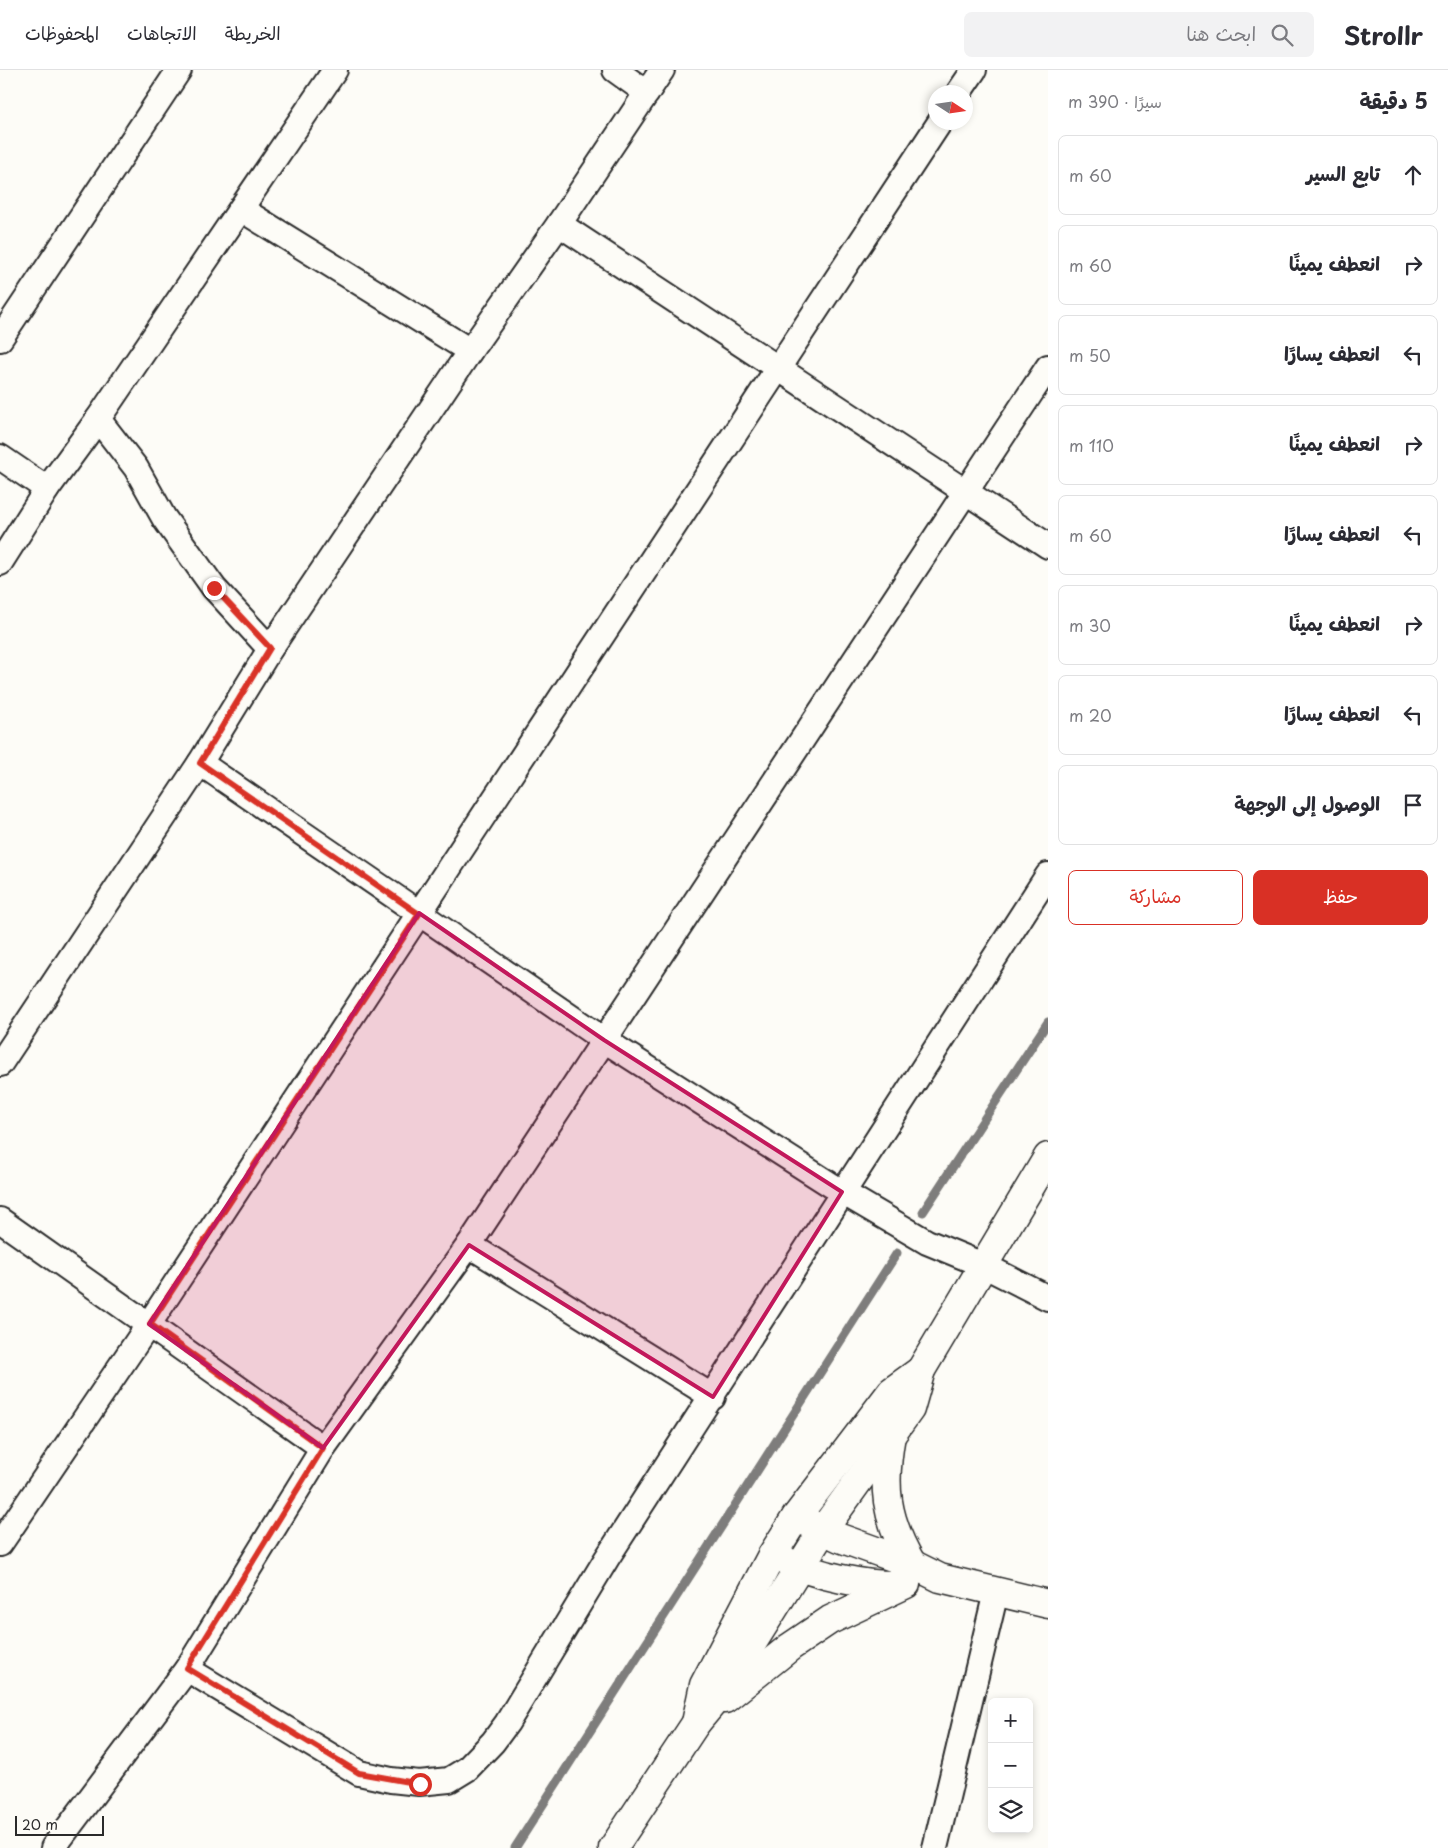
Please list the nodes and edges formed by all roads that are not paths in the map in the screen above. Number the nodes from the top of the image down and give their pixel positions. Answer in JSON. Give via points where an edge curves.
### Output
{"nodes":[{"id":1,"x":179,"y":70,"type":"edge"},
{"id":2,"x":335,"y":70,"type":"edge"},
{"id":3,"x":615,"y":70,"type":"edge"},
{"id":4,"x":662,"y":70,"type":"edge"},
{"id":5,"x":974,"y":70,"type":"edge"},
{"id":6,"x":964,"y":85,"type":"edge"},
{"id":7,"x":647,"y":93,"type":"junction"},
{"id":8,"x":935,"y":130,"type":"edge"},
{"id":9,"x":241,"y":209,"type":"junction"},
{"id":10,"x":559,"y":224,"type":"junction"},
{"id":11,"x":0,"y":339,"type":"edge"},
{"id":12,"x":470,"y":350,"type":"junction"},
{"id":13,"x":779,"y":367,"type":"junction"},
{"id":14,"x":1048,"y":367,"type":"edge"},
{"id":15,"x":98,"y":419,"type":"junction"},
{"id":16,"x":0,"y":457,"type":"edge"},
{"id":17,"x":47,"y":488,"type":"junction"},
{"id":18,"x":966,"y":490,"type":"junction"},
{"id":19,"x":1048,"y":546,"type":"edge"},
{"id":20,"x":0,"y":563,"type":"edge"},
{"id":21,"x":270,"y":648,"type":"junction"},
{"id":22,"x":200,"y":763,"type":"junction"},
{"id":23,"x":1048,"y":875,"type":"edge"},
{"id":24,"x":419,"y":914,"type":"junction"},
{"id":25,"x":604,"y":1040,"type":"junction"},
{"id":26,"x":0,"y":1064,"type":"edge"},
{"id":27,"x":1048,"y":1157,"type":"edge"},
{"id":28,"x":842,"y":1192,"type":"junction"},
{"id":29,"x":0,"y":1220,"type":"edge"},
{"id":30,"x":470,"y":1245,"type":"junction"},
{"id":31,"x":983,"y":1265,"type":"junction"},
{"id":32,"x":1048,"y":1298,"type":"edge"},
{"id":33,"x":150,"y":1324,"type":"junction"},
{"id":34,"x":921,"y":1370,"type":"junction"},
{"id":35,"x":713,"y":1397,"type":"junction"},
{"id":36,"x":891,"y":1435,"type":"junction"},
{"id":37,"x":323,"y":1448,"type":"junction"},
{"id":38,"x":796,"y":1517,"type":"junction"},
{"id":39,"x":823,"y":1530,"type":"junction"},
{"id":40,"x":0,"y":1544,"type":"edge"},
{"id":41,"x":772,"y":1555,"type":"junction"},
{"id":42,"x":800,"y":1568,"type":"junction"},
{"id":43,"x":909,"y":1574,"type":"junction"},
{"id":44,"x":996,"y":1592,"type":"junction"},
{"id":45,"x":1048,"y":1604,"type":"edge"},
{"id":46,"x":187,"y":1668,"type":"junction"},
{"id":47,"x":702,"y":1718,"type":"junction"},
{"id":48,"x":53,"y":1848,"type":"edge"},
{"id":49,"x":613,"y":1848,"type":"edge"},
{"id":50,"x":935,"y":1848,"type":"edge"}],
"edges":[{"from":1,"to":11,"type":"street"},
{"from":2,"to":9,"type":"street"},
{"from":3,"to":7,"type":"street"},
{"from":4,"to":7,"type":"street"},
{"from":5,"to":6,"type":"street"},
{"from":7,"to":10,"type":"street"},
{"from":8,"to":13,"type":"street"},
{"from":9,"to":12,"type":"street"},
{"from":9,"to":15,"type":"street"},
{"from":10,"to":12,"type":"street"},
{"from":10,"to":13,"type":"street"},
{"from":12,"to":21,"type":"street"},
{"from":13,"to":18,"type":"street"},
{"from":13,"to":24,"type":"street"},
{"from":14,"to":18,"type":"street"},
{"from":15,"to":17,"type":"street"},
{"from":15,"to":21,"type":"street","via":[[136,468],[164,518],[214,588]]},
{"from":16,"to":17,"type":"street"},
{"from":17,"to":20,"type":"street"},
{"from":18,"to":19,"type":"street"},
{"from":18,"to":25,"type":"street"},
{"from":21,"to":22,"type":"street"},
{"from":22,"to":24,"type":"street"},
{"from":22,"to":26,"type":"street"},
{"from":23,"to":28,"type":"street"},
{"from":24,"to":25,"type":"street"},
{"from":24,"to":33,"type":"street"},
{"from":25,"to":28,"type":"street"},
{"from":25,"to":30,"type":"street"},
{"from":27,"to":31,"type":"main road"},
{"from":28,"to":31,"type":"street","via":[[927,1242]]},
{"from":28,"to":35,"type":"street"},
{"from":29,"to":33,"type":"street"},
{"from":30,"to":35,"type":"street"},
{"from":30,"to":37,"type":"street"},
{"from":31,"to":32,"type":"street"},
{"from":31,"to":34,"type":"main road"},
{"from":33,"to":37,"type":"street"},
{"from":33,"to":40,"type":"street"},
{"from":34,"to":36,"type":"main road","via":[[910,1409]]},
{"from":34,"to":38,"type":"main road","via":[[892,1391]]},
{"from":35,"to":46,"type":"street","via":[[608,1558],[508,1723],[467,1769],[449,1780],[420,1784],[359,1773]]},
{"from":36,"to":39,"type":"main road"},
{"from":36,"to":43,"type":"main road","via":[[886,1480],[896,1538]]},
{"from":37,"to":46,"type":"street"},
{"from":38,"to":39,"type":"main road"},
{"from":38,"to":41,"type":"main road"},
{"from":39,"to":42,"type":"main road"},
{"from":39,"to":43,"type":"main road"},
{"from":41,"to":42,"type":"main road"},
{"from":41,"to":47,"type":"main road","via":[[704,1685]]},
{"from":42,"to":43,"type":"main road","via":[[871,1583]]},
{"from":42,"to":47,"type":"main road"},
{"from":43,"to":44,"type":"main road"},
{"from":43,"to":47,"type":"main road","via":[[790,1647]]},
{"from":44,"to":45,"type":"main road"},
{"from":44,"to":50,"type":"street"},
{"from":46,"to":48,"type":"street"},
{"from":47,"to":49,"type":"main road"}]}
